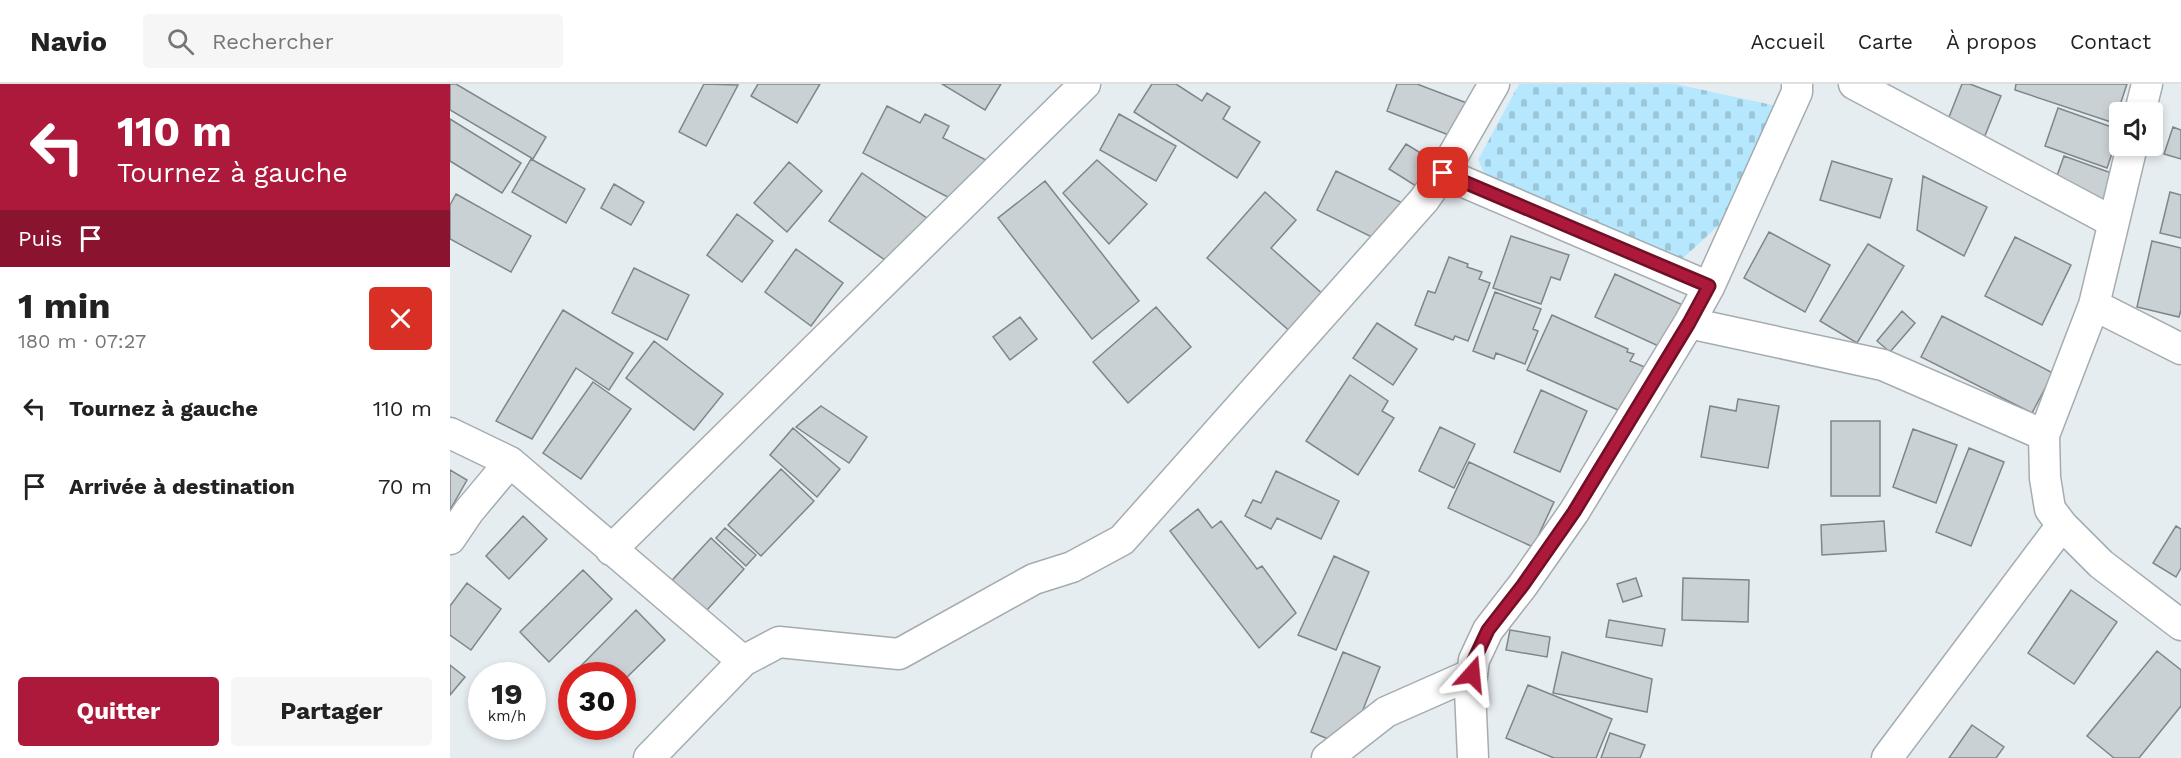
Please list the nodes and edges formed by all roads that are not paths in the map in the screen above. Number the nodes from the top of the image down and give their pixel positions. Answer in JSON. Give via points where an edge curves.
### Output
{"nodes":[{"id":1,"x":1085,"y":84,"type":"edge"},
{"id":2,"x":1494,"y":84,"type":"edge"},
{"id":3,"x":1797,"y":84,"type":"edge"},
{"id":4,"x":1854,"y":84,"type":"edge"},
{"id":5,"x":2147,"y":84,"type":"edge"},
{"id":6,"x":2142,"y":102,"type":"edge"},
{"id":7,"x":2130,"y":156,"type":"edge"},
{"id":8,"x":1443,"y":173,"type":"junction"},
{"id":9,"x":2113,"y":222,"type":"junction"},
{"id":10,"x":1709,"y":286,"type":"junction"},
{"id":11,"x":2094,"y":305,"type":"junction"},
{"id":12,"x":1689,"y":323,"type":"junction"},
{"id":13,"x":2181,"y":349,"type":"edge"},
{"id":14,"x":450,"y":433,"type":"edge"},
{"id":15,"x":2044,"y":435,"type":"junction"},
{"id":16,"x":510,"y":462,"type":"junction"},
{"id":17,"x":2062,"y":525,"type":"junction"},
{"id":18,"x":450,"y":540,"type":"edge"},
{"id":19,"x":610,"y":550,"type":"junction"},
{"id":20,"x":2181,"y":625,"type":"edge"},
{"id":21,"x":743,"y":661,"type":"junction"},
{"id":22,"x":1472,"y":674,"type":"junction"},
{"id":23,"x":649,"y":758,"type":"edge"},
{"id":24,"x":1327,"y":758,"type":"edge"},
{"id":25,"x":1473,"y":758,"type":"edge"},
{"id":26,"x":1887,"y":758,"type":"edge"}],
"edges":[{"from":1,"to":19,"type":"street"},
{"from":2,"to":8,"type":"street"},
{"from":3,"to":10,"type":"street","via":[[1797,92]]},
{"from":4,"to":9,"type":"street"},
{"from":5,"to":6,"type":"street"},
{"from":7,"to":9,"type":"street"},
{"from":8,"to":10,"type":"street"},
{"from":8,"to":21,"type":"street","via":[[1424,200],[1122,540],[1072,567],[1034,579],[899,654],[779,642]]},
{"from":9,"to":11,"type":"street"},
{"from":10,"to":12,"type":"street"},
{"from":11,"to":13,"type":"street"},
{"from":11,"to":15,"type":"street"},
{"from":12,"to":15,"type":"street","via":[[1883,365]]},
{"from":12,"to":22,"type":"street","via":[[1574,512],[1488,630]]},
{"from":14,"to":16,"type":"street"},
{"from":15,"to":17,"type":"street","via":[[2044,478],[2050,509]]},
{"from":16,"to":18,"type":"street"},
{"from":16,"to":19,"type":"street"},
{"from":17,"to":20,"type":"street","via":[[2101,564]]},
{"from":17,"to":26,"type":"street"},
{"from":19,"to":21,"type":"street"},
{"from":21,"to":23,"type":"street"},
{"from":22,"to":24,"type":"street","via":[[1386,712]]},
{"from":22,"to":25,"type":"street"}]}
